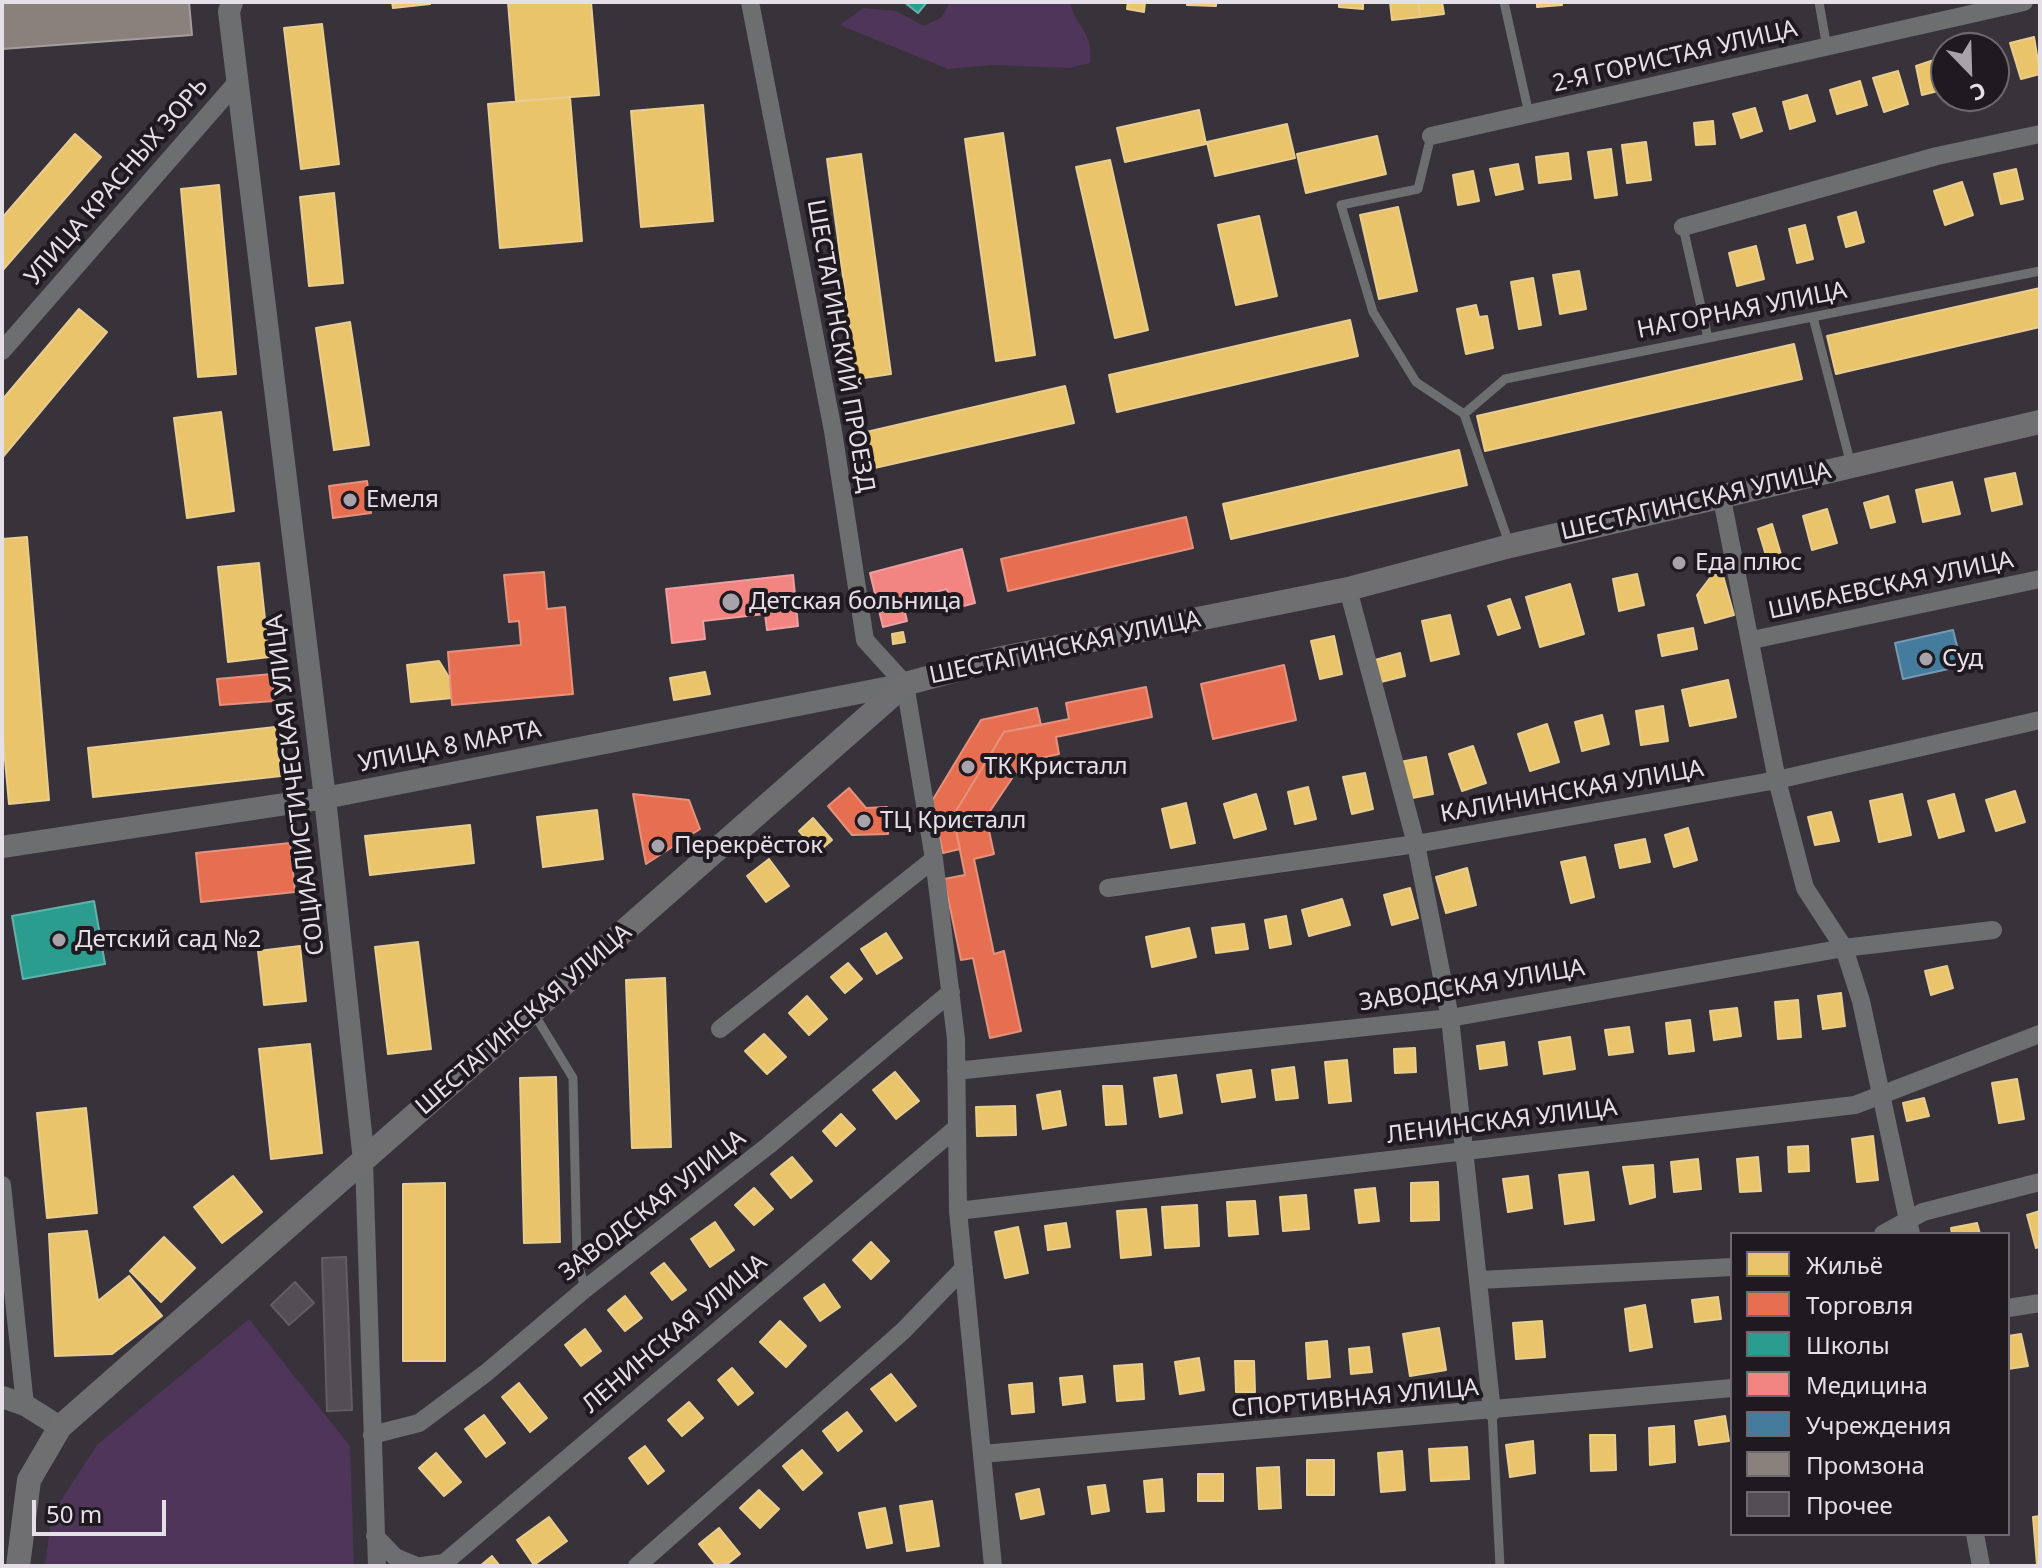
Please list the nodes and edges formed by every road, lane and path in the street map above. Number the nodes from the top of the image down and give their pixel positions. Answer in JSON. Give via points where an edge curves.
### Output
{"nodes":[{"id":1,"x":232,"y":2,"type":"edge"},
{"id":2,"x":750,"y":2,"type":"edge"},
{"id":3,"x":1504,"y":2,"type":"edge"},
{"id":4,"x":1819,"y":2,"type":"edge"},
{"id":5,"x":2024,"y":2,"type":"edge"},
{"id":6,"x":1827,"y":48,"type":"junction"},
{"id":7,"x":238,"y":81,"type":"junction"},
{"id":8,"x":1529,"y":114,"type":"junction"},
{"id":9,"x":2040,"y":134,"type":"edge"},
{"id":10,"x":1431,"y":136,"type":"joint"},
{"id":11,"x":1683,"y":227,"type":"joint"},
{"id":12,"x":2040,"y":271,"type":"edge"},
{"id":13,"x":1813,"y":317,"type":"junction"},
{"id":14,"x":1708,"y":338,"type":"junction"},
{"id":15,"x":2,"y":351,"type":"edge"},
{"id":16,"x":1464,"y":414,"type":"junction"},
{"id":17,"x":2040,"y":422,"type":"edge"},
{"id":18,"x":1851,"y":465,"type":"junction"},
{"id":19,"x":1722,"y":499,"type":"junction"},
{"id":20,"x":1510,"y":546,"type":"junction"},
{"id":21,"x":2040,"y":579,"type":"edge"},
{"id":22,"x":1348,"y":589,"type":"junction"},
{"id":23,"x":1752,"y":640,"type":"junction"},
{"id":24,"x":905,"y":684,"type":"junction"},
{"id":25,"x":2040,"y":720,"type":"edge"},
{"id":26,"x":1777,"y":780,"type":"junction"},
{"id":27,"x":325,"y":798,"type":"junction"},
{"id":28,"x":1416,"y":844,"type":"junction"},
{"id":29,"x":2,"y":847,"type":"edge"},
{"id":30,"x":934,"y":859,"type":"junction"},
{"id":31,"x":1108,"y":888,"type":"dead end"},
{"id":32,"x":1993,"y":930,"type":"dead end"},
{"id":33,"x":1844,"y":948,"type":"junction"},
{"id":34,"x":951,"y":992,"type":"junction"},
{"id":35,"x":533,"y":1012,"type":"junction"},
{"id":36,"x":1450,"y":1018,"type":"junction"},
{"id":37,"x":720,"y":1029,"type":"dead end"},
{"id":38,"x":2040,"y":1034,"type":"edge"},
{"id":39,"x":956,"y":1071,"type":"junction"},
{"id":40,"x":1882,"y":1093,"type":"junction"},
{"id":41,"x":955,"y":1129,"type":"junction"},
{"id":42,"x":1467,"y":1151,"type":"junction"},
{"id":43,"x":364,"y":1161,"type":"junction"},
{"id":44,"x":2040,"y":1182,"type":"edge"},
{"id":45,"x":2,"y":1185,"type":"edge"},
{"id":46,"x":958,"y":1211,"type":"junction"},
{"id":47,"x":1909,"y":1227,"type":"edge"},
{"id":48,"x":1730,"y":1267,"type":"edge"},
{"id":49,"x":964,"y":1268,"type":"junction"},
{"id":50,"x":1480,"y":1280,"type":"junction"},
{"id":51,"x":585,"y":1289,"type":"junction"},
{"id":52,"x":2040,"y":1303,"type":"edge"},
{"id":53,"x":2010,"y":1308,"type":"edge"},
{"id":54,"x":1730,"y":1388,"type":"edge"},
{"id":55,"x":2,"y":1397,"type":"edge"},
{"id":56,"x":25,"y":1405,"type":"junction"},
{"id":57,"x":1492,"y":1412,"type":"junction"},
{"id":58,"x":60,"y":1427,"type":"junction"},
{"id":59,"x":372,"y":1435,"type":"junction"},
{"id":60,"x":982,"y":1454,"type":"junction"},
{"id":61,"x":375,"y":1536,"type":"junction"},
{"id":62,"x":1975,"y":1536,"type":"edge"},
{"id":63,"x":18,"y":1566,"type":"edge"},
{"id":64,"x":377,"y":1566,"type":"edge"},
{"id":65,"x":420,"y":1566,"type":"edge"},
{"id":66,"x":637,"y":1566,"type":"edge"},
{"id":67,"x":993,"y":1566,"type":"edge"},
{"id":68,"x":1500,"y":1566,"type":"edge"},
{"id":69,"x":1981,"y":1566,"type":"edge"}],
"edges":[{"from":1,"to":7,"type":"street","name":"СОЦИАЛИСТИЧЕСКАЯ УЛИЦА"},
{"from":2,"to":24,"type":"street","name":"ШЕСТАГИНСКИЙ ПРОЕЗД","via":[[833,431],[865,640]]},
{"from":3,"to":8,"type":"lane"},
{"from":4,"to":6,"type":"lane"},
{"from":5,"to":6,"type":"street","name":"2-Я ГОРИСТАЯ УЛИЦА"},
{"from":6,"to":8,"type":"street","name":"2-Я ГОРИСТАЯ УЛИЦА"},
{"from":7,"to":15,"type":"street","name":"УЛИЦА КРАСНЫХ ЗОРЬ"},
{"from":7,"to":27,"type":"street","name":"СОЦИАЛИСТИЧЕСКАЯ УЛИЦА"},
{"from":8,"to":10,"type":"street","name":"2-Я ГОРИСТАЯ УЛИЦА"},
{"from":9,"to":11,"type":"street","via":[[1937,156]]},
{"from":10,"to":16,"type":"lane","via":[[1418,189],[1341,205],[1373,312],[1416,382]]},
{"from":11,"to":14,"type":"lane"},
{"from":12,"to":13,"type":"lane","name":"НАГОРНАЯ УЛИЦА"},
{"from":13,"to":14,"type":"lane","name":"НАГОРНАЯ УЛИЦА"},
{"from":13,"to":18,"type":"lane"},
{"from":14,"to":16,"type":"lane","name":"НАГОРНАЯ УЛИЦА","via":[[1505,379]]},
{"from":16,"to":20,"type":"lane"},
{"from":17,"to":18,"type":"main road","name":"ШЕСТАГИНСКАЯ УЛИЦА"},
{"from":18,"to":19,"type":"main road","name":"ШЕСТАГИНСКАЯ УЛИЦА"},
{"from":19,"to":20,"type":"main road","name":"ШЕСТАГИНСКАЯ УЛИЦА"},
{"from":19,"to":23,"type":"street"},
{"from":20,"to":22,"type":"main road","name":"ШЕСТАГИНСКАЯ УЛИЦА"},
{"from":21,"to":23,"type":"street","name":"ШИБАЕВСКАЯ УЛИЦА"},
{"from":22,"to":24,"type":"main road","name":"ШЕСТАГИНСКАЯ УЛИЦА","via":[[997,659]]},
{"from":22,"to":28,"type":"street"},
{"from":23,"to":26,"type":"street"},
{"from":24,"to":27,"type":"street","name":"УЛИЦА 8 МАРТА"},
{"from":24,"to":30,"type":"street"},
{"from":24,"to":35,"type":"main road","name":"ШЕСТАГИНСКАЯ УЛИЦА"},
{"from":25,"to":26,"type":"street","name":"КАЛИНИНСКАЯ УЛИЦА"},
{"from":26,"to":28,"type":"street","name":"КАЛИНИНСКАЯ УЛИЦА"},
{"from":26,"to":33,"type":"street","via":[[1805,888]]},
{"from":27,"to":29,"type":"street","name":"УЛИЦА 8 МАРТА"},
{"from":27,"to":43,"type":"street","name":"СОЦИАЛИСТИЧЕСКАЯ УЛИЦА"},
{"from":28,"to":31,"type":"street","name":"КАЛИНИНСКАЯ УЛИЦА"},
{"from":28,"to":36,"type":"street"},
{"from":30,"to":34,"type":"street"},
{"from":30,"to":37,"type":"street"},
{"from":32,"to":33,"type":"street","name":"ЗАВОДСКАЯ УЛИЦА"},
{"from":33,"to":36,"type":"street","name":"ЗАВОДСКАЯ УЛИЦА"},
{"from":33,"to":40,"type":"street"},
{"from":34,"to":39,"type":"street"},
{"from":34,"to":51,"type":"street","name":"ЗАВОДСКАЯ УЛИЦА","via":[[769,1145]]},
{"from":35,"to":43,"type":"main road","name":"ШЕСТАГИНСКАЯ УЛИЦА"},
{"from":35,"to":51,"type":"lane","via":[[573,1078],[577,1260]]},
{"from":36,"to":39,"type":"street","name":"ЗАВОДСКАЯ УЛИЦА"},
{"from":36,"to":42,"type":"street"},
{"from":38,"to":40,"type":"street","name":"ЛЕНИНСКАЯ УЛИЦА"},
{"from":39,"to":41,"type":"street"},
{"from":40,"to":42,"type":"street","name":"ЛЕНИНСКАЯ УЛИЦА","via":[[1855,1105]]},
{"from":40,"to":47,"type":"street"},
{"from":41,"to":46,"type":"street"},
{"from":41,"to":65,"type":"street","name":"ЛЕНИНСКАЯ УЛИЦА","via":[[444,1563]]},
{"from":42,"to":46,"type":"street","name":"ЛЕНИНСКАЯ УЛИЦА"},
{"from":42,"to":50,"type":"street"},
{"from":43,"to":58,"type":"main road","name":"ШЕСТАГИНСКАЯ УЛИЦА"},
{"from":43,"to":59,"type":"street","name":"СОЦИАЛИСТИЧЕСКАЯ УЛИЦА"},
{"from":44,"to":47,"type":"street","via":[[1923,1212]]},
{"from":45,"to":56,"type":"street"},
{"from":46,"to":49,"type":"street"},
{"from":48,"to":50,"type":"street"},
{"from":49,"to":60,"type":"street"},
{"from":49,"to":66,"type":"street","via":[[903,1331]]},
{"from":50,"to":57,"type":"street"},
{"from":51,"to":59,"type":"street","name":"ЗАВОДСКАЯ УЛИЦА","via":[[419,1423]]},
{"from":52,"to":53,"type":"street"},
{"from":54,"to":57,"type":"street","name":"СПОРТИВНАЯ УЛИЦА"},
{"from":55,"to":56,"type":"street"},
{"from":56,"to":58,"type":"street"},
{"from":57,"to":60,"type":"street","name":"СПОРТИВНАЯ УЛИЦА"},
{"from":57,"to":68,"type":"lane"},
{"from":58,"to":63,"type":"main road","name":"ШЕСТАГИНСКАЯ УЛИЦА","via":[[29,1480]]},
{"from":59,"to":61,"type":"street","name":"СОЦИАЛИСТИЧЕСКАЯ УЛИЦА"},
{"from":60,"to":67,"type":"street"},
{"from":61,"to":64,"type":"street","name":"СОЦИАЛИСТИЧЕСКАЯ УЛИЦА"},
{"from":61,"to":65,"type":"street","name":"ЛЕНИНСКАЯ УЛИЦА","via":[[395,1557]]},
{"from":62,"to":69,"type":"street"}]}
